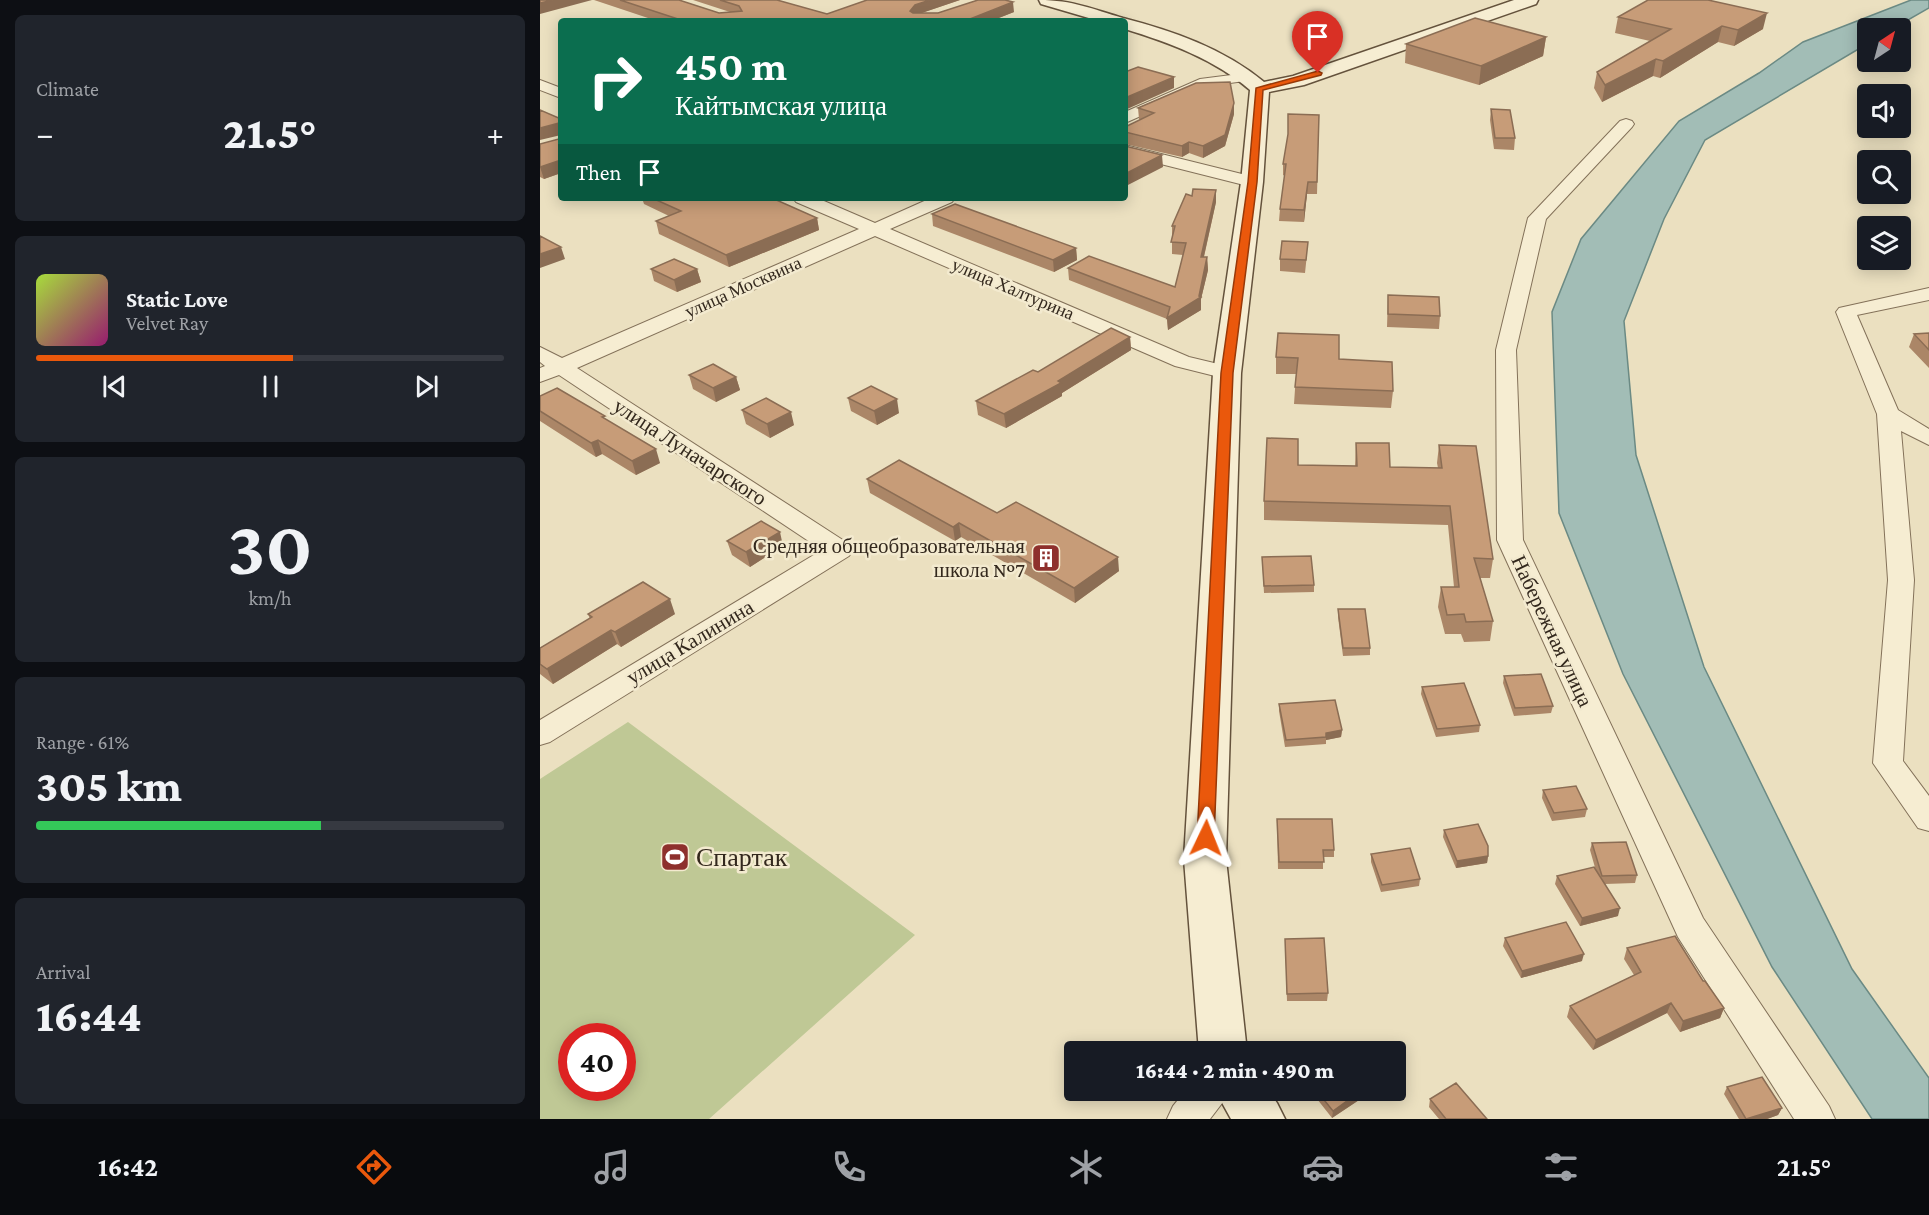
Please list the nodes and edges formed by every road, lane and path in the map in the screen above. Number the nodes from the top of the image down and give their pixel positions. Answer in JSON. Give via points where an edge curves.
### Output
{"nodes":[{"id":1,"x":1047,"y":0,"type":"edge"},
{"id":2,"x":1530,"y":0,"type":"edge"},
{"id":3,"x":1107,"y":18,"type":"edge"},
{"id":4,"x":1128,"y":24,"type":"edge"},
{"id":5,"x":1253,"y":82,"type":"junction"},
{"id":6,"x":540,"y":84,"type":"edge"},
{"id":7,"x":558,"y":93,"type":"edge"},
{"id":8,"x":1128,"y":117,"type":"edge"},
{"id":9,"x":1626,"y":123,"type":"dead end"},
{"id":10,"x":1128,"y":151,"type":"edge"},
{"id":11,"x":1252,"y":182,"type":"junction"},
{"id":12,"x":809,"y":201,"type":"edge"},
{"id":13,"x":939,"y":201,"type":"edge"},
{"id":14,"x":875,"y":230,"type":"junction"},
{"id":15,"x":1929,"y":294,"type":"edge"},
{"id":16,"x":540,"y":353,"type":"edge"},
{"id":17,"x":550,"y":371,"type":"edge"},
{"id":18,"x":1227,"y":373,"type":"junction"},
{"id":19,"x":1888,"y":414,"type":"junction"},
{"id":20,"x":1929,"y":438,"type":"edge"},
{"id":21,"x":840,"y":550,"type":"joint"},
{"id":22,"x":540,"y":734,"type":"edge"},
{"id":23,"x":1929,"y":819,"type":"edge"},
{"id":24,"x":1222,"y":1041,"type":"edge"},
{"id":25,"x":1201,"y":1101,"type":"edge"},
{"id":26,"x":1247,"y":1101,"type":"edge"},
{"id":27,"x":1186,"y":1119,"type":"edge"},
{"id":28,"x":1260,"y":1119,"type":"edge"},
{"id":29,"x":1816,"y":1119,"type":"edge"}],
"edges":[{"from":1,"to":3,"type":"street"},
{"from":2,"to":5,"type":"street","via":[[1297,81]]},
{"from":4,"to":5,"type":"street","via":[[1186,42]]},
{"from":5,"to":8,"type":"street","via":[[1205,82]]},
{"from":5,"to":11,"type":"street"},
{"from":6,"to":7,"type":"street"},
{"from":9,"to":29,"type":"street","name":"Набережная улица","via":[[1537,218],[1506,350],[1510,540],[1690,927]]},
{"from":10,"to":11,"type":"street"},
{"from":11,"to":18,"type":"street"},
{"from":12,"to":14,"type":"street","name":"улица Халтурина"},
{"from":13,"to":14,"type":"street","name":"улица Москвина"},
{"from":14,"to":17,"type":"street","name":"улица Москвина"},
{"from":14,"to":18,"type":"street","name":"улица Халтурина","via":[[1182,362]]},
{"from":15,"to":19,"type":"street","via":[[1846,312]]},
{"from":16,"to":17,"type":"street","name":"улица Луначарского"},
{"from":17,"to":21,"type":"street","name":"улица Луначарского"},
{"from":18,"to":24,"type":"street","via":[[1205,859]]},
{"from":19,"to":20,"type":"street"},
{"from":19,"to":23,"type":"street","via":[[1901,580],[1888,763]]},
{"from":21,"to":22,"type":"street","name":"улица Калинина"},
{"from":25,"to":27,"type":"street"},
{"from":26,"to":28,"type":"street"}]}
